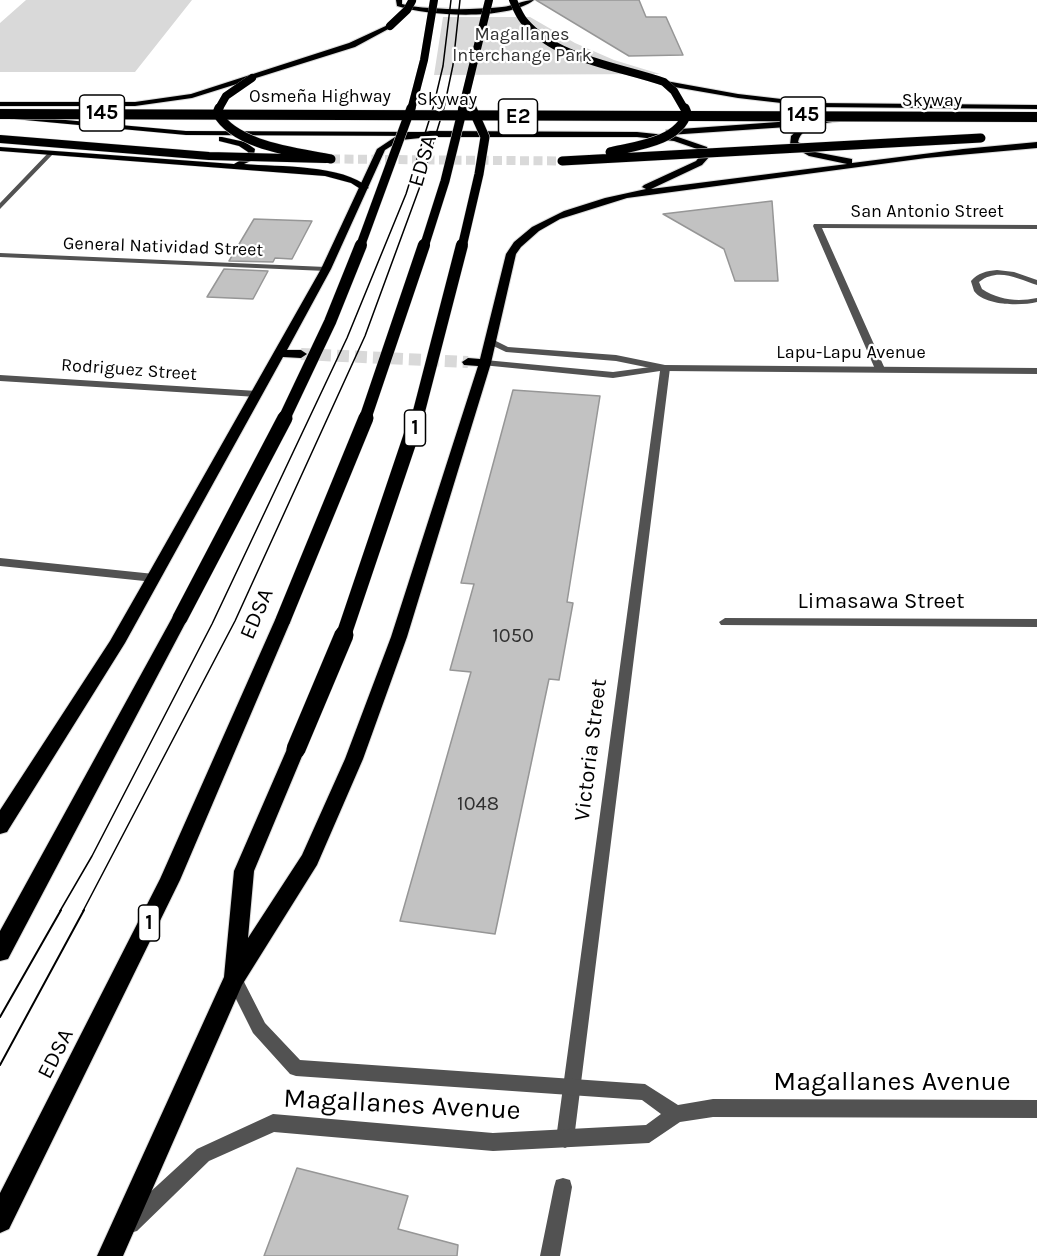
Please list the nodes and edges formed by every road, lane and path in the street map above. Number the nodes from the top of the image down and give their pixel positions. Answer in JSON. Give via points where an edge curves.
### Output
{"nodes":[{"id":1,"x":399,"y":0,"type":"edge"},
{"id":2,"x":412,"y":0,"type":"edge"},
{"id":3,"x":434,"y":0,"type":"edge"},
{"id":4,"x":489,"y":0,"type":"edge"},
{"id":5,"x":513,"y":0,"type":"edge"},
{"id":6,"x":531,"y":0,"type":"edge"},
{"id":7,"x":252,"y":78,"type":"junction"},
{"id":8,"x":666,"y":83,"type":"junction"},
{"id":9,"x":466,"y":98,"type":"junction"},
{"id":10,"x":0,"y":104,"type":"edge"},
{"id":11,"x":1037,"y":107,"type":"edge"},
{"id":12,"x":0,"y":114,"type":"edge"},
{"id":13,"x":856,"y":116,"type":"junction"},
{"id":14,"x":1037,"y":116,"type":"edge"},
{"id":15,"x":820,"y":122,"type":"junction"},
{"id":16,"x":12,"y":125,"type":"dead end"},
{"id":17,"x":1037,"y":127,"type":"edge"},
{"id":18,"x":849,"y":128,"type":"dead end"},
{"id":19,"x":932,"y":128,"type":"dead end"},
{"id":20,"x":186,"y":133,"type":"junction"},
{"id":21,"x":430,"y":134,"type":"junction"},
{"id":22,"x":626,"y":135,"type":"junction"},
{"id":23,"x":1037,"y":135,"type":"edge"},
{"id":24,"x":1003,"y":137,"type":"dead end"},
{"id":25,"x":0,"y":138,"type":"edge"},
{"id":26,"x":992,"y":138,"type":"dead end"},
{"id":27,"x":1037,"y":145,"type":"edge"},
{"id":28,"x":0,"y":149,"type":"edge"},
{"id":29,"x":51,"y":153,"type":"junction"},
{"id":30,"x":331,"y":159,"type":"joint"},
{"id":31,"x":867,"y":164,"type":"junction"},
{"id":32,"x":230,"y":167,"type":"junction"},
{"id":33,"x":364,"y":188,"type":"junction"},
{"id":34,"x":630,"y":195,"type":"junction"},
{"id":35,"x":0,"y":207,"type":"edge"},
{"id":36,"x":1037,"y":227,"type":"edge"},
{"id":37,"x":0,"y":255,"type":"edge"},
{"id":38,"x":326,"y":269,"type":"junction"},
{"id":39,"x":1037,"y":283,"type":"edge"},
{"id":40,"x":1037,"y":300,"type":"edge"},
{"id":41,"x":283,"y":348,"type":"junction"},
{"id":42,"x":303,"y":349,"type":"tunnel mouth"},
{"id":43,"x":480,"y":354,"type":"junction"},
{"id":44,"x":665,"y":368,"type":"junction"},
{"id":45,"x":880,"y":369,"type":"junction"},
{"id":46,"x":1037,"y":371,"type":"edge"},
{"id":47,"x":0,"y":378,"type":"edge"},
{"id":48,"x":256,"y":394,"type":"junction"},
{"id":49,"x":0,"y":562,"type":"edge"},
{"id":50,"x":154,"y":578,"type":"junction"},
{"id":51,"x":724,"y":622,"type":"dead end"},
{"id":52,"x":1037,"y":623,"type":"edge"},
{"id":53,"x":0,"y":826,"type":"edge"},
{"id":54,"x":0,"y":952,"type":"edge"},
{"id":55,"x":234,"y":979,"type":"junction"},
{"id":56,"x":572,"y":1086,"type":"junction"},
{"id":57,"x":1037,"y":1109,"type":"edge"},
{"id":58,"x":676,"y":1114,"type":"junction"},
{"id":59,"x":566,"y":1139,"type":"junction"},
{"id":60,"x":563,"y":1186,"type":"dead end"},
{"id":61,"x":0,"y":1220,"type":"edge"},
{"id":62,"x":120,"y":1233,"type":"junction"},
{"id":63,"x":110,"y":1256,"type":"edge"},
{"id":64,"x":550,"y":1256,"type":"edge"}],
"edges":[{"from":1,"to":6,"type":"highway","via":[[408,9],[436,10],[505,9]]},
{"from":2,"to":7,"type":"highway","bridge":true,"via":[[407,10],[382,32]]},
{"from":3,"to":54,"type":"highway","name":"EDSA","bridge":true,"via":[[415,102],[325,334],[251,484]]},
{"from":4,"to":9,"type":"highway","name":"EDSA","number":"1","bridge":true},
{"from":5,"to":8,"type":"highway","bridge":true,"via":[[522,20],[552,42],[590,59]]},
{"from":7,"to":10,"type":"highway","bridge":true,"via":[[204,93],[135,104]]},
{"from":7,"to":30,"type":"highway","bridge":true,"via":[[222,99],[217,113],[222,123],[240,136]]},
{"from":8,"to":11,"type":"highway","via":[[776,102]]},
{"from":8,"to":26,"type":"highway","bridge":true,"via":[[689,112],[679,128],[657,140],[562,161]]},
{"from":9,"to":55,"type":"highway","number":"1","bridge":true,"via":[[485,137],[444,320],[415,426],[346,631],[244,871]]},
{"from":9,"to":61,"type":"highway","name":"EDSA","number":"1","bridge":true,"via":[[445,181],[357,442],[170,880]]},
{"from":12,"to":13,"type":"main road","name":"Osmeña Highway","number":"145"},
{"from":12,"to":14,"type":"highway","name":"Skyway","number":"E2","bridge":true},
{"from":12,"to":20,"type":"main road"},
{"from":13,"to":14,"type":"highway","number":"E2"},
{"from":13,"to":15,"type":"highway"},
{"from":15,"to":22,"type":"highway"},
{"from":15,"to":31,"type":"highway","via":[[798,130],[793,143],[816,156]]},
{"from":16,"to":18,"type":"highway","name":"Skyway","number":"E2","bridge":true},
{"from":17,"to":19,"type":"highway","name":"Skyway"},
{"from":20,"to":21,"type":"main road"},
{"from":20,"to":32,"type":"main road","via":[[242,144],[252,151],[250,158]]},
{"from":21,"to":22,"type":"highway"},
{"from":21,"to":33,"type":"highway","via":[[386,144]]},
{"from":22,"to":34,"type":"highway","via":[[695,143],[704,149],[705,156],[699,163]]},
{"from":23,"to":24,"type":"highway"},
{"from":25,"to":30,"type":"main road","bridge":true,"via":[[209,156]]},
{"from":27,"to":31,"type":"highway"},
{"from":28,"to":29,"type":"main road"},
{"from":29,"to":32,"type":"main road"},
{"from":29,"to":35,"type":"street"},
{"from":31,"to":34,"type":"highway"},
{"from":32,"to":33,"type":"main road","via":[[325,173]]},
{"from":33,"to":38,"type":"highway"},
{"from":34,"to":43,"type":"highway","number":"1","via":[[571,211],[523,238],[511,254]]},
{"from":36,"to":45,"type":"street","name":"San Antonio Street","via":[[817,226]]},
{"from":37,"to":38,"type":"street","name":"General Natividad Street"},
{"from":38,"to":41,"type":"highway"},
{"from":39,"to":40,"type":"street","via":[[1004,273],[985,274],[975,281],[978,290],[995,299],[1019,303]]},
{"from":41,"to":42,"type":"highway"},
{"from":41,"to":48,"type":"highway"},
{"from":43,"to":44,"type":"street","name":"Lapu-Lapu Avenue","via":[[506,349],[616,358]]},
{"from":43,"to":44,"type":"street","name":"Lapu-Lapu Avenue","via":[[613,375]]},
{"from":43,"to":55,"type":"highway","number":"1","via":[[399,637],[354,759],[309,858]]},
{"from":44,"to":45,"type":"street","name":"Lapu-Lapu Avenue"},
{"from":44,"to":56,"type":"street","name":"Victoria Street"},
{"from":45,"to":46,"type":"street","name":"Lapu-Lapu Avenue"},
{"from":47,"to":48,"type":"street","name":"Rodriguez Street"},
{"from":48,"to":50,"type":"highway"},
{"from":49,"to":50,"type":"street"},
{"from":50,"to":53,"type":"highway"},
{"from":51,"to":52,"type":"street","name":"Limasawa Street"},
{"from":55,"to":56,"type":"street","name":"Magallanes Avenue","via":[[259,1028],[296,1068]]},
{"from":55,"to":62,"type":"highway","number":"1"},
{"from":56,"to":58,"type":"street","name":"Magallanes Avenue","via":[[645,1092]]},
{"from":56,"to":59,"type":"street","name":"Victoria Street"},
{"from":57,"to":58,"type":"street","name":"Magallanes Avenue","via":[[713,1108]]},
{"from":58,"to":59,"type":"street","name":"Magallanes Avenue","via":[[649,1134]]},
{"from":59,"to":62,"type":"street","name":"Magallanes Avenue","via":[[493,1142],[273,1123],[203,1155]]},
{"from":60,"to":64,"type":"street"},
{"from":62,"to":63,"type":"highway","number":"1"}]}
